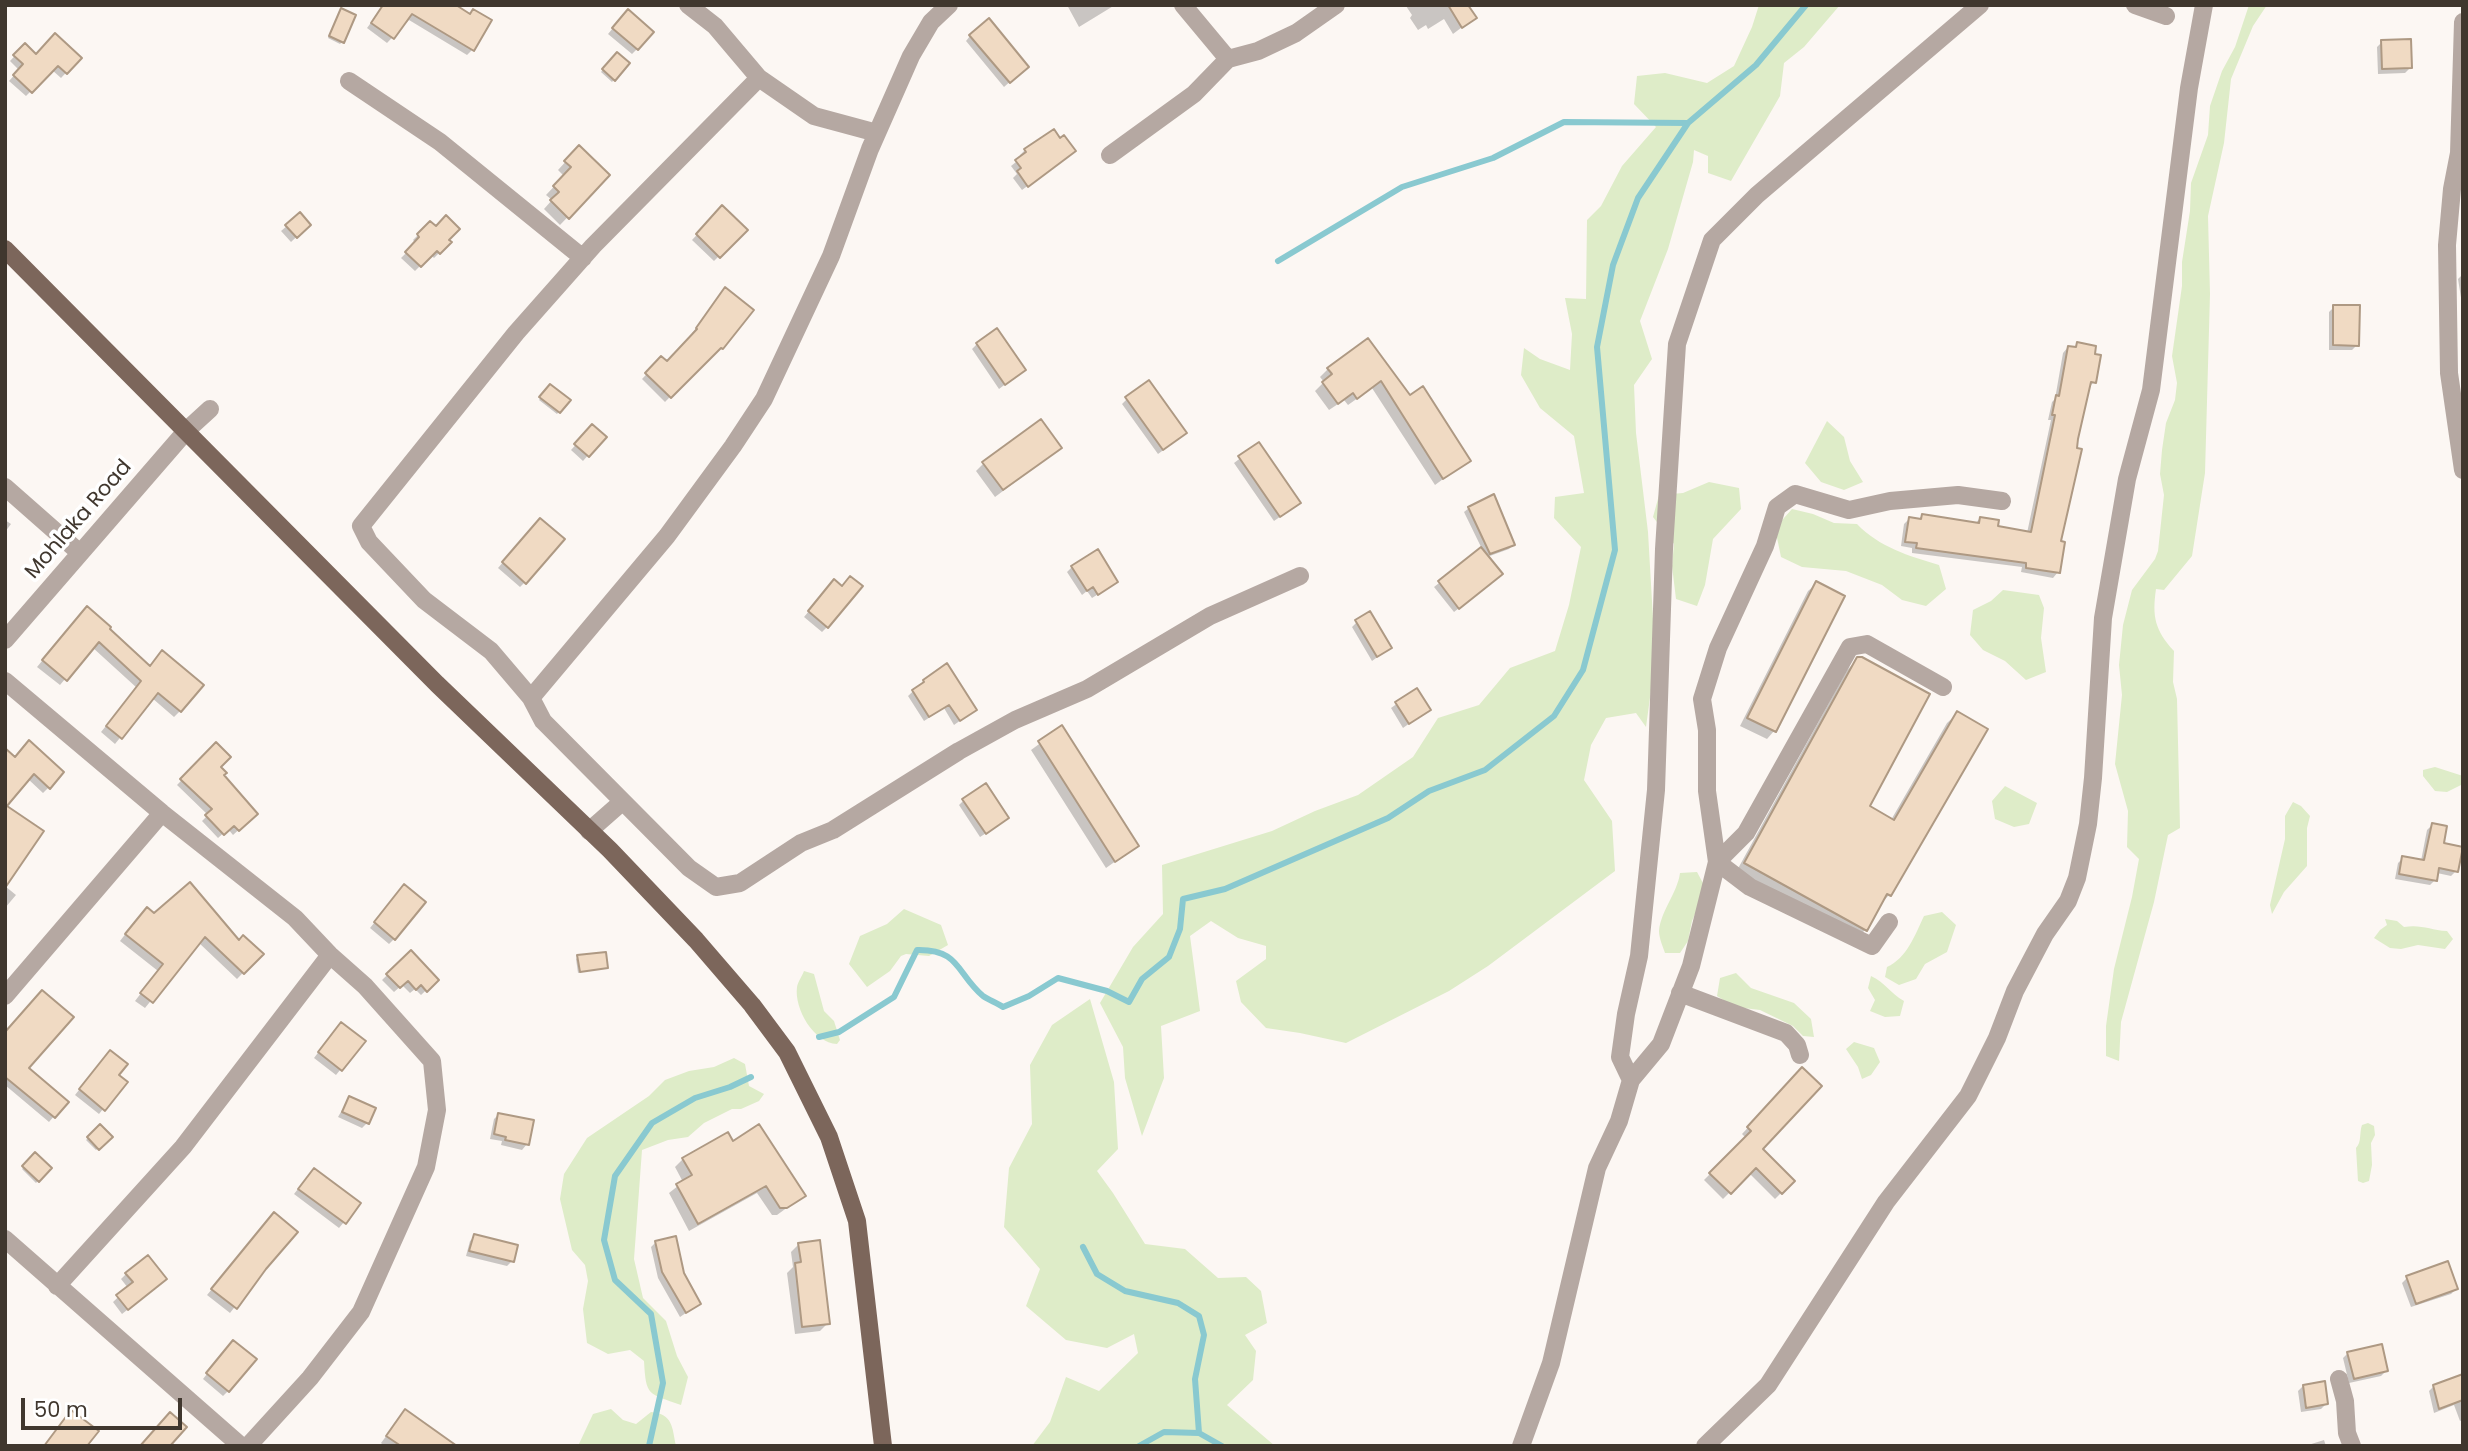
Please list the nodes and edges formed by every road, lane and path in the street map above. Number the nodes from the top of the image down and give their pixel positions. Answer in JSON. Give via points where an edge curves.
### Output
{"nodes":[{"id":1,"x":688,"y":5,"type":"edge"},
{"id":2,"x":949,"y":5,"type":"edge"},
{"id":3,"x":1183,"y":5,"type":"edge"},
{"id":4,"x":1336,"y":5,"type":"edge"},
{"id":5,"x":1980,"y":5,"type":"edge"},
{"id":6,"x":2135,"y":5,"type":"edge"},
{"id":7,"x":2204,"y":5,"type":"edge"},
{"id":8,"x":2166,"y":16,"type":"dead end"},
{"id":9,"x":2463,"y":22,"type":"edge"},
{"id":10,"x":1228,"y":59,"type":"junction"},
{"id":11,"x":759,"y":78,"type":"junction"},
{"id":12,"x":349,"y":81,"type":"dead end"},
{"id":13,"x":877,"y":133,"type":"junction"},
{"id":14,"x":1110,"y":155,"type":"dead end"},
{"id":15,"x":5,"y":249,"type":"edge"},
{"id":16,"x":583,"y":258,"type":"junction"},
{"id":17,"x":210,"y":409,"type":"dead end"},
{"id":18,"x":187,"y":430,"type":"junction"},
{"id":19,"x":2463,"y":470,"type":"edge"},
{"id":20,"x":5,"y":487,"type":"edge"},
{"id":21,"x":2002,"y":501,"type":"dead end"},
{"id":22,"x":80,"y":553,"type":"junction"},
{"id":23,"x":1300,"y":576,"type":"dead end"},
{"id":24,"x":5,"y":640,"type":"edge"},
{"id":25,"x":5,"y":681,"type":"edge"},
{"id":26,"x":1943,"y":687,"type":"dead end"},
{"id":27,"x":531,"y":698,"type":"junction"},
{"id":28,"x":622,"y":802,"type":"junction"},
{"id":29,"x":162,"y":813,"type":"junction"},
{"id":30,"x":589,"y":831,"type":"junction"},
{"id":31,"x":1717,"y":862,"type":"junction"},
{"id":32,"x":1889,"y":922,"type":"dead end"},
{"id":33,"x":330,"y":955,"type":"junction"},
{"id":34,"x":1680,"y":993,"type":"junction"},
{"id":35,"x":5,"y":996,"type":"edge"},
{"id":36,"x":1800,"y":1055,"type":"dead end"},
{"id":37,"x":1631,"y":1080,"type":"junction"},
{"id":38,"x":5,"y":1239,"type":"edge"},
{"id":39,"x":57,"y":1286,"type":"junction"},
{"id":40,"x":2339,"y":1379,"type":"dead end"},
{"id":41,"x":241,"y":1446,"type":"edge"},
{"id":42,"x":248,"y":1446,"type":"edge"},
{"id":43,"x":883,"y":1446,"type":"edge"},
{"id":44,"x":1521,"y":1446,"type":"edge"},
{"id":45,"x":1704,"y":1446,"type":"edge"},
{"id":46,"x":2352,"y":1446,"type":"edge"}],
"edges":[{"from":1,"to":11,"type":"street","via":[[715,26]]},
{"from":2,"to":13,"type":"street","via":[[931,22],[911,56]]},
{"from":3,"to":10,"type":"street"},
{"from":4,"to":10,"type":"street","via":[[1296,33]]},
{"from":5,"to":37,"type":"street","via":[[1757,195],[1712,240],[1677,344],[1656,790],[1639,956],[1620,1057]]},
{"from":6,"to":8,"type":"street"},
{"from":7,"to":45,"type":"street","via":[[2189,88],[2151,390],[2127,479],[2102,618],[2092,789],[2077,878],[2015,991],[1968,1096],[1886,1202],[1768,1385]]},
{"from":9,"to":19,"type":"street","via":[[2459,153],[2446,245],[2449,373]]},
{"from":10,"to":14,"type":"street","via":[[1194,94]]},
{"from":11,"to":13,"type":"street","via":[[814,116]]},
{"from":11,"to":16,"type":"street"},
{"from":12,"to":16,"type":"street","via":[[440,142]]},
{"from":13,"to":27,"type":"street","via":[[831,256],[764,398],[667,536]]},
{"from":15,"to":18,"type":"main road"},
{"from":16,"to":27,"type":"street","via":[[516,333],[361,526],[369,542],[424,600],[491,651]]},
{"from":17,"to":18,"type":"street","name":"Mohlaka Road"},
{"from":18,"to":22,"type":"street","name":"Mohlaka Road"},
{"from":18,"to":30,"type":"main road"},
{"from":20,"to":22,"type":"street"},
{"from":21,"to":31,"type":"street","via":[[1958,495],[1849,510],[1795,494],[1777,507],[1765,546],[1718,648],[1702,699],[1707,730],[1706,791]]},
{"from":22,"to":24,"type":"street","name":"Mohlaka Road"},
{"from":23,"to":28,"type":"street","via":[[1210,616],[1087,690],[1015,720],[740,883],[716,887],[698,875]]},
{"from":25,"to":29,"type":"street"},
{"from":26,"to":31,"type":"street","via":[[1867,644],[1850,647],[1746,833]]},
{"from":27,"to":28,"type":"street","via":[[543,721]]},
{"from":28,"to":30,"type":"street"},
{"from":29,"to":33,"type":"street","via":[[295,918]]},
{"from":29,"to":35,"type":"street"},
{"from":30,"to":43,"type":"main road","via":[[696,940],[752,1005],[788,1052],[829,1137],[857,1221]]},
{"from":31,"to":32,"type":"street","via":[[1750,887],[1872,946]]},
{"from":31,"to":34,"type":"street"},
{"from":33,"to":39,"type":"street","via":[[183,1147]]},
{"from":33,"to":42,"type":"street","via":[[365,986],[432,1061],[437,1110],[426,1167],[361,1312],[310,1378]]},
{"from":34,"to":36,"type":"street","via":[[1786,1033]]},
{"from":34,"to":37,"type":"street","via":[[1661,1044]]},
{"from":37,"to":44,"type":"street","via":[[1619,1121],[1597,1168],[1551,1363]]},
{"from":38,"to":39,"type":"street"},
{"from":39,"to":41,"type":"street"},
{"from":40,"to":46,"type":"street"}]}
